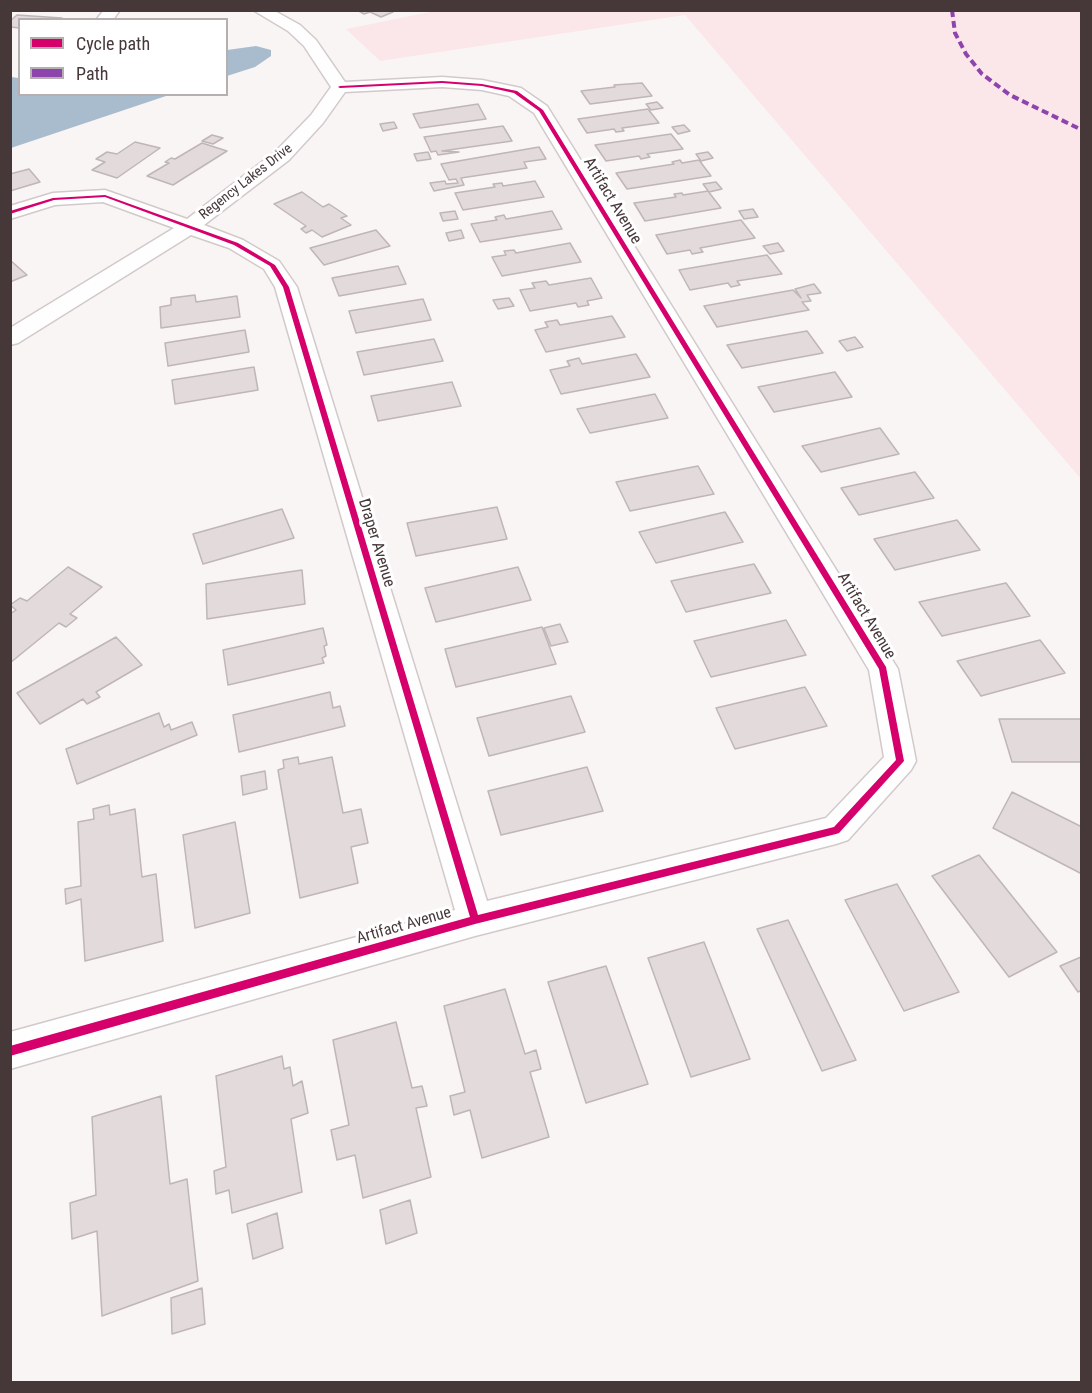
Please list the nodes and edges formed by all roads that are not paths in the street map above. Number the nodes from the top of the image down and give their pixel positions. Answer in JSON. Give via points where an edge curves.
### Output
{"nodes":[{"id":1,"x":260,"y":10,"type":"edge"},
{"id":2,"x":340,"y":87,"type":"junction"},
{"id":3,"x":10,"y":213,"type":"edge"},
{"id":4,"x":188,"y":228,"type":"junction"},
{"id":5,"x":10,"y":338,"type":"edge"},
{"id":6,"x":475,"y":920,"type":"junction"},
{"id":7,"x":10,"y":1051,"type":"edge"}],
"edges":[{"from":1,"to":2,"type":"street","via":[[294,28],[310,43]]},
{"from":2,"to":4,"type":"street","name":"Regency Lakes Drive","via":[[311,127],[289,149]]},
{"from":2,"to":6,"type":"street","name":"Artifact Avenue","via":[[442,82],[482,85],[515,92],[541,110],[883,669],[900,761],[836,830]]},
{"from":3,"to":4,"type":"street","name":"Draper Avenue","via":[[52,199],[105,196]]},
{"from":4,"to":5,"type":"street","name":"Regency Lakes Drive"},
{"from":4,"to":6,"type":"street","name":"Draper Avenue","via":[[236,244],[272,265],[286,287]]},
{"from":6,"to":7,"type":"street","name":"Artifact Avenue"}]}
